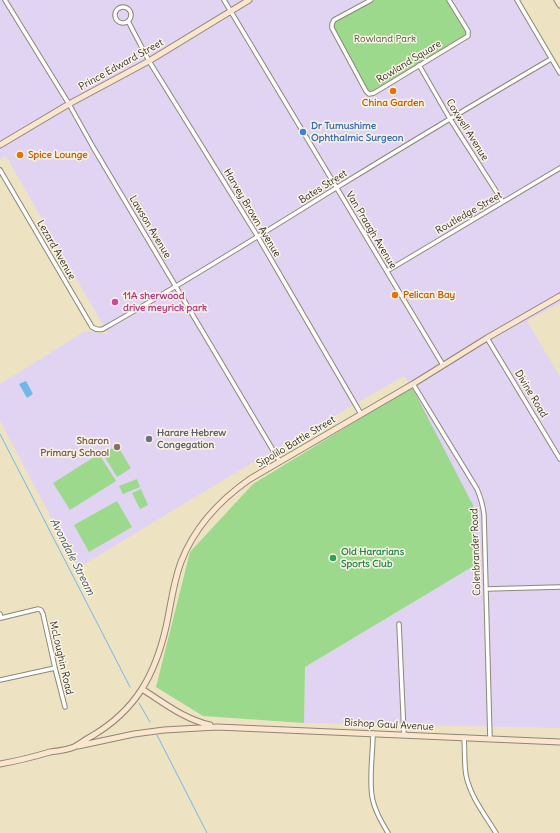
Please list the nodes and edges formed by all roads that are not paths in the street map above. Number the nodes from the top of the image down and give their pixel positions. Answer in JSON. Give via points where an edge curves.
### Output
{"nodes":[{"id":1,"x":5,"y":0,"type":"edge"},
{"id":2,"x":224,"y":0,"type":"edge"},
{"id":3,"x":249,"y":0,"type":"edge"},
{"id":4,"x":371,"y":0,"type":"edge"},
{"id":5,"x":449,"y":0,"type":"edge"},
{"id":6,"x":517,"y":0,"type":"edge"},
{"id":7,"x":557,"y":0,"type":"edge"},
{"id":8,"x":560,"y":5,"type":"edge"},
{"id":9,"x":231,"y":11,"type":"junction"},
{"id":10,"x":128,"y":21,"type":"junction"},
{"id":11,"x":551,"y":59,"type":"junction"},
{"id":12,"x":149,"y":61,"type":"junction"},
{"id":13,"x":419,"y":65,"type":"junction"},
{"id":14,"x":560,"y":73,"type":"edge"},
{"id":15,"x":69,"y":104,"type":"junction"},
{"id":16,"x":450,"y":119,"type":"junction"},
{"id":17,"x":0,"y":145,"type":"edge"},
{"id":18,"x":560,"y":168,"type":"edge"},
{"id":19,"x":0,"y":170,"type":"edge"},
{"id":20,"x":337,"y":188,"type":"junction"},
{"id":21,"x":503,"y":202,"type":"junction"},
{"id":22,"x":258,"y":237,"type":"junction"},
{"id":23,"x":387,"y":271,"type":"junction"},
{"id":24,"x":176,"y":286,"type":"junction"},
{"id":25,"x":560,"y":296,"type":"edge"},
{"id":26,"x":104,"y":329,"type":"joint"},
{"id":27,"x":487,"y":338,"type":"junction"},
{"id":28,"x":443,"y":365,"type":"junction"},
{"id":29,"x":413,"y":384,"type":"junction"},
{"id":30,"x":361,"y":414,"type":"junction"},
{"id":31,"x":560,"y":459,"type":"edge"},
{"id":32,"x":280,"y":462,"type":"junction"},
{"id":33,"x":560,"y":587,"type":"edge"},
{"id":34,"x":486,"y":589,"type":"junction"},
{"id":35,"x":0,"y":617,"type":"edge"},
{"id":36,"x":399,"y":624,"type":"dead end"},
{"id":37,"x":55,"y":668,"type":"junction"},
{"id":38,"x":0,"y":680,"type":"edge"},
{"id":39,"x":142,"y":689,"type":"junction"},
{"id":40,"x":65,"y":706,"type":"dead end"},
{"id":41,"x":217,"y":727,"type":"junction"},
{"id":42,"x":373,"y":733,"type":"junction"},
{"id":43,"x":404,"y":735,"type":"junction"},
{"id":44,"x":464,"y":737,"type":"junction"},
{"id":45,"x":490,"y":739,"type":"junction"},
{"id":46,"x":560,"y":742,"type":"edge"},
{"id":47,"x":73,"y":747,"type":"junction"},
{"id":48,"x":0,"y":764,"type":"edge"},
{"id":49,"x":388,"y":833,"type":"edge"},
{"id":50,"x":496,"y":833,"type":"edge"}],
"edges":[{"from":1,"to":15,"type":"street","name":"Lawson Avenue"},
{"from":2,"to":9,"type":"street","name":"Van Praagh Avenue"},
{"from":3,"to":9,"type":"main road","name":"Prince Edward Street"},
{"from":4,"to":13,"type":"street","name":"Rowland Square","via":[[334,20],[332,24],[366,91],[369,94],[374,93]]},
{"from":5,"to":13,"type":"street","name":"Rowland Square","via":[[468,31],[468,36]]},
{"from":6,"to":11,"type":"street"},
{"from":7,"to":8,"type":"main road"},
{"from":9,"to":12,"type":"main road","name":"Prince Edward Street"},
{"from":9,"to":20,"type":"street","name":"Van Praagh Avenue"},
{"from":10,"to":10,"type":"street","name":"Harvey Brown Avenue","via":[[125,23],[116,19],[115,11],[124,7],[129,9],[131,17]]},
{"from":10,"to":12,"type":"street","name":"Harvey Brown Avenue"},
{"from":11,"to":14,"type":"street"},
{"from":11,"to":16,"type":"street","name":"Bates Street"},
{"from":12,"to":15,"type":"main road","name":"Prince Edward Street"},
{"from":12,"to":22,"type":"street","name":"Harvey Brown Avenue"},
{"from":13,"to":16,"type":"street","name":"Coxwell Avenue"},
{"from":15,"to":17,"type":"main road","name":"Prince Edward Street"},
{"from":15,"to":24,"type":"street","name":"Lawson Avenue"},
{"from":16,"to":20,"type":"street","name":"Bates Street"},
{"from":16,"to":21,"type":"street","name":"Coxwell Avenue"},
{"from":18,"to":21,"type":"street","name":"Routledge Street"},
{"from":19,"to":26,"type":"street","name":"Lezard Avenue","via":[[92,327]]},
{"from":20,"to":22,"type":"street","name":"Bates Street"},
{"from":20,"to":23,"type":"street","name":"Van Praagh Avenue"},
{"from":21,"to":23,"type":"street","name":"Routledge Street"},
{"from":22,"to":24,"type":"street","name":"Bates Street"},
{"from":22,"to":30,"type":"street","name":"Harvey Brown Avenue"},
{"from":23,"to":28,"type":"street","name":"Van Praagh Avenue"},
{"from":24,"to":26,"type":"street","name":"Bates Street"},
{"from":24,"to":32,"type":"street","name":"Lawson Avenue"},
{"from":25,"to":27,"type":"main road","name":"Sipolilo Battle Street"},
{"from":27,"to":28,"type":"main road","name":"Sipolilo Battle Street"},
{"from":27,"to":31,"type":"street","name":"Divine Road"},
{"from":28,"to":29,"type":"main road","name":"Sipolilo Battle Street"},
{"from":29,"to":30,"type":"main road","name":"Sipolilo Battle Street"},
{"from":29,"to":34,"type":"street","name":"Colenbrander Road","via":[[481,496]]},
{"from":30,"to":32,"type":"main road","name":"Sipolilo Battle Street"},
{"from":32,"to":39,"type":"main road","name":"Sipolilo Battle Street","via":[[250,479],[224,499],[195,536],[176,577],[160,651]]},
{"from":33,"to":34,"type":"street"},
{"from":34,"to":45,"type":"street","name":"Colenbrander Road"},
{"from":35,"to":37,"type":"street","name":"McLoughin Road","via":[[41,610]]},
{"from":36,"to":43,"type":"street"},
{"from":37,"to":38,"type":"street"},
{"from":37,"to":40,"type":"street","name":"McLoughin Road"},
{"from":39,"to":41,"type":"main road","via":[[181,714]]},
{"from":39,"to":47,"type":"main road","via":[[123,713],[110,724]]},
{"from":41,"to":42,"type":"main road","name":"Bishop Gaul Avenue"},
{"from":41,"to":47,"type":"main road","via":[[134,734]]},
{"from":42,"to":43,"type":"main road","name":"Bishop Gaul Avenue"},
{"from":42,"to":49,"type":"street","via":[[372,797]]},
{"from":43,"to":44,"type":"main road","name":"Bishop Gaul Avenue"},
{"from":44,"to":45,"type":"main road","name":"Bishop Gaul Avenue"},
{"from":44,"to":50,"type":"street","via":[[466,775],[474,795]]},
{"from":45,"to":46,"type":"main road","name":"Bishop Gaul Avenue"},
{"from":47,"to":48,"type":"main road"}]}
